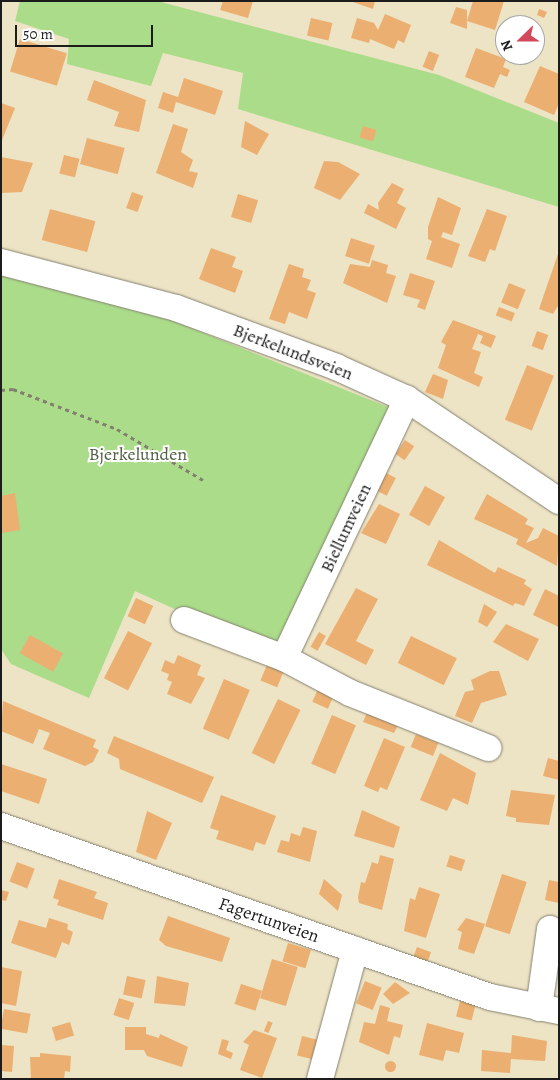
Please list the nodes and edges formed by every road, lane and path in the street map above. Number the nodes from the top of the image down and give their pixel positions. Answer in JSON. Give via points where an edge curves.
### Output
{"nodes":[{"id":1,"x":1,"y":262,"type":"edge"},
{"id":2,"x":1,"y":390,"type":"edge"},
{"id":3,"x":407,"y":399,"type":"junction"},
{"id":4,"x":203,"y":480,"type":"dead end"},
{"id":5,"x":559,"y":501,"type":"edge"},
{"id":6,"x":184,"y":620,"type":"dead end"},
{"id":7,"x":284,"y":658,"type":"junction"},
{"id":8,"x":488,"y":748,"type":"dead end"},
{"id":9,"x":1,"y":826,"type":"edge"},
{"id":10,"x":550,"y":929,"type":"dead end"},
{"id":11,"x":355,"y":950,"type":"junction"},
{"id":12,"x":549,"y":1009,"type":"edge"},
{"id":13,"x":320,"y":1079,"type":"edge"}],
"edges":[{"from":1,"to":3,"type":"street","name":"Bjerkelundsveien","via":[[176,308]]},
{"from":2,"to":4,"type":"path","via":[[14,390],[117,429]]},
{"from":3,"to":5,"type":"street","name":"Bjerkelundsveien"},
{"from":3,"to":7,"type":"street","name":"Biellumveien"},
{"from":6,"to":7,"type":"street"},
{"from":7,"to":8,"type":"street","via":[[350,693]]},
{"from":9,"to":11,"type":"street","name":"Fagertunveien"},
{"from":10,"to":12,"type":"street","name":"Fagertunveien"},
{"from":11,"to":12,"type":"street","name":"Fagertunveien","via":[[490,996]]},
{"from":11,"to":13,"type":"street"}]}
